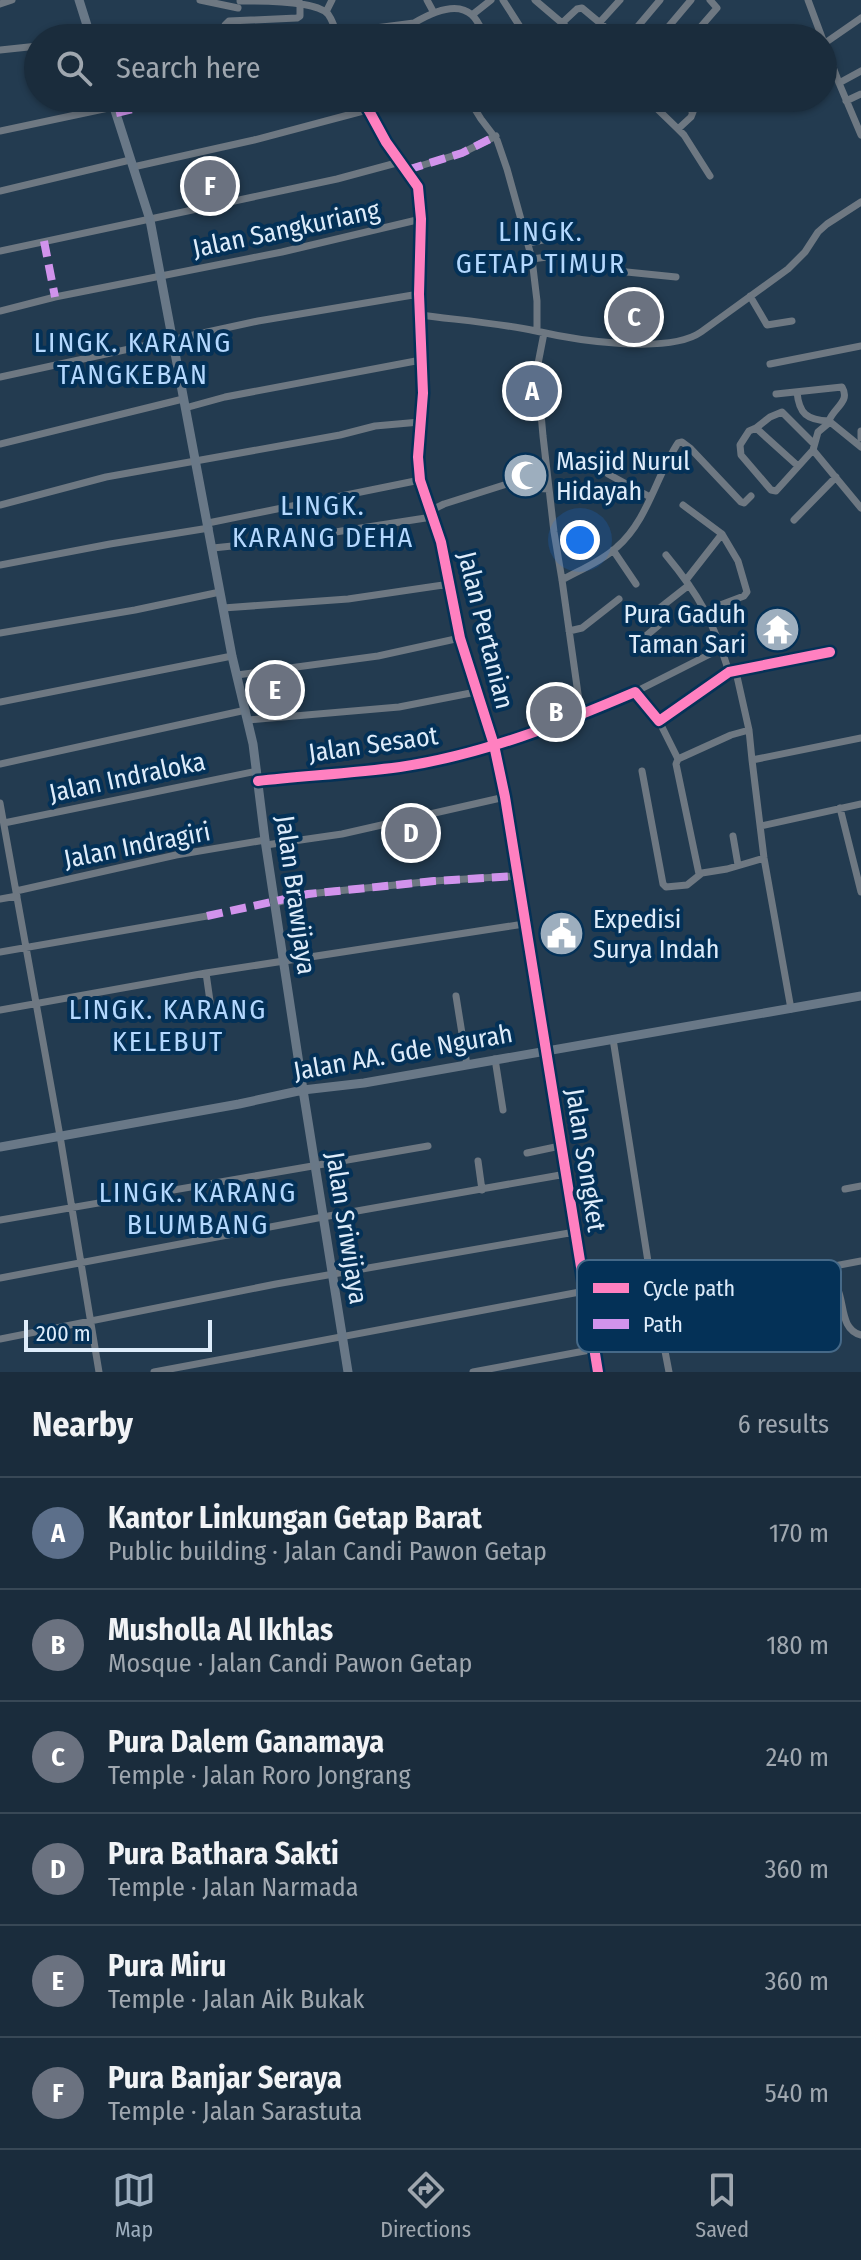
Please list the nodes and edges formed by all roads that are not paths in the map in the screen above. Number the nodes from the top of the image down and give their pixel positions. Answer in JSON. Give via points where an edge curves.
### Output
{"nodes":[{"id":1,"x":12,"y":0,"type":"edge"},
{"id":2,"x":79,"y":0,"type":"edge"},
{"id":3,"x":200,"y":0,"type":"edge"},
{"id":4,"x":332,"y":0,"type":"edge"},
{"id":5,"x":427,"y":0,"type":"edge"},
{"id":6,"x":491,"y":0,"type":"edge"},
{"id":7,"x":503,"y":0,"type":"edge"},
{"id":8,"x":535,"y":0,"type":"edge"},
{"id":9,"x":620,"y":0,"type":"edge"},
{"id":10,"x":660,"y":0,"type":"edge"},
{"id":11,"x":691,"y":0,"type":"edge"},
{"id":12,"x":710,"y":0,"type":"edge"},
{"id":13,"x":808,"y":0,"type":"edge"},
{"id":14,"x":240,"y":3,"type":"edge"},
{"id":15,"x":300,"y":3,"type":"junction"},
{"id":16,"x":0,"y":4,"type":"edge"},
{"id":17,"x":326,"y":12,"type":"junction"},
{"id":18,"x":434,"y":13,"type":"junction"},
{"id":19,"x":472,"y":15,"type":"junction"},
{"id":20,"x":861,"y":18,"type":"edge"},
{"id":21,"x":234,"y":20,"type":"junction"},
{"id":22,"x":600,"y":22,"type":"junction"},
{"id":23,"x":414,"y":23,"type":"joint"},
{"id":24,"x":562,"y":23,"type":"joint"},
{"id":25,"x":87,"y":24,"type":"edge"},
{"id":26,"x":227,"y":24,"type":"edge"},
{"id":27,"x":332,"y":24,"type":"edge"},
{"id":28,"x":408,"y":24,"type":"edge"},
{"id":29,"x":477,"y":24,"type":"edge"},
{"id":30,"x":518,"y":24,"type":"edge"},
{"id":31,"x":602,"y":24,"type":"edge"},
{"id":32,"x":640,"y":24,"type":"edge"},
{"id":33,"x":671,"y":24,"type":"edge"},
{"id":34,"x":703,"y":24,"type":"edge"},
{"id":35,"x":817,"y":24,"type":"edge"},
{"id":36,"x":837,"y":35,"type":"edge"},
{"id":37,"x":24,"y":47,"type":"edge"},
{"id":38,"x":0,"y":50,"type":"edge"},
{"id":39,"x":861,"y":71,"type":"edge"},
{"id":40,"x":837,"y":77,"type":"edge"},
{"id":41,"x":839,"y":83,"type":"junction"},
{"id":42,"x":861,"y":94,"type":"edge"},
{"id":43,"x":846,"y":101,"type":"junction"},
{"id":44,"x":73,"y":112,"type":"edge"},
{"id":45,"x":115,"y":112,"type":"edge"},
{"id":46,"x":359,"y":112,"type":"edge"},
{"id":47,"x":368,"y":112,"type":"edge"},
{"id":48,"x":477,"y":112,"type":"edge"},
{"id":49,"x":660,"y":112,"type":"edge"},
{"id":50,"x":693,"y":112,"type":"edge"},
{"id":51,"x":678,"y":129,"type":"junction"},
{"id":52,"x":0,"y":131,"type":"edge"},
{"id":53,"x":861,"y":135,"type":"edge"},
{"id":54,"x":496,"y":136,"type":"junction"},
{"id":55,"x":400,"y":162,"type":"junction"},
{"id":56,"x":132,"y":164,"type":"junction"},
{"id":57,"x":407,"y":170,"type":"junction"},
{"id":58,"x":710,"y":176,"type":"dead end"},
{"id":59,"x":0,"y":191,"type":"edge"},
{"id":60,"x":861,"y":202,"type":"edge"},
{"id":61,"x":421,"y":219,"type":"junction"},
{"id":62,"x":150,"y":220,"type":"junction"},
{"id":63,"x":548,"y":239,"type":"dead end"},
{"id":64,"x":528,"y":243,"type":"junction"},
{"id":65,"x":0,"y":251,"type":"edge"},
{"id":66,"x":532,"y":259,"type":"junction"},
{"id":67,"x":160,"y":276,"type":"junction"},
{"id":68,"x":676,"y":277,"type":"dead end"},
{"id":69,"x":419,"y":294,"type":"junction"},
{"id":70,"x":750,"y":296,"type":"junction"},
{"id":71,"x":0,"y":311,"type":"edge"},
{"id":72,"x":420,"y":315,"type":"junction"},
{"id":73,"x":792,"y":321,"type":"dead end"},
{"id":74,"x":540,"y":332,"type":"junction"},
{"id":75,"x":172,"y":339,"type":"junction"},
{"id":76,"x":861,"y":346,"type":"edge"},
{"id":77,"x":421,"y":360,"type":"junction"},
{"id":78,"x":770,"y":364,"type":"dead end"},
{"id":79,"x":0,"y":377,"type":"edge"},
{"id":80,"x":797,"y":392,"type":"junction"},
{"id":81,"x":776,"y":394,"type":"dead end"},
{"id":82,"x":184,"y":404,"type":"junction"},
{"id":83,"x":830,"y":421,"type":"junction"},
{"id":84,"x":420,"y":422,"type":"junction"},
{"id":85,"x":756,"y":428,"type":"junction"},
{"id":86,"x":861,"y":431,"type":"edge"},
{"id":87,"x":861,"y":438,"type":"edge"},
{"id":88,"x":0,"y":444,"type":"edge"},
{"id":89,"x":813,"y":447,"type":"junction"},
{"id":90,"x":861,"y":447,"type":"edge"},
{"id":91,"x":196,"y":461,"type":"junction"},
{"id":92,"x":798,"y":466,"type":"junction"},
{"id":93,"x":608,"y":474,"type":"dead end"},
{"id":94,"x":836,"y":477,"type":"junction"},
{"id":95,"x":420,"y":480,"type":"junction"},
{"id":96,"x":549,"y":489,"type":"junction"},
{"id":97,"x":751,"y":496,"type":"dead end"},
{"id":98,"x":650,"y":497,"type":"junction"},
{"id":99,"x":0,"y":505,"type":"edge"},
{"id":100,"x":683,"y":505,"type":"dead end"},
{"id":101,"x":861,"y":508,"type":"edge"},
{"id":102,"x":632,"y":512,"type":"dead end"},
{"id":103,"x":431,"y":514,"type":"junction"},
{"id":104,"x":641,"y":516,"type":"junction"},
{"id":105,"x":794,"y":520,"type":"dead end"},
{"id":106,"x":208,"y":525,"type":"junction"},
{"id":107,"x":722,"y":534,"type":"junction"},
{"id":108,"x":213,"y":548,"type":"junction"},
{"id":109,"x":613,"y":550,"type":"junction"},
{"id":110,"x":666,"y":555,"type":"dead end"},
{"id":111,"x":0,"y":565,"type":"edge"},
{"id":112,"x":562,"y":580,"type":"junction"},
{"id":113,"x":687,"y":583,"type":"junction"},
{"id":114,"x":450,"y":584,"type":"junction"},
{"id":115,"x":636,"y":584,"type":"dead end"},
{"id":116,"x":220,"y":592,"type":"junction"},
{"id":117,"x":619,"y":599,"type":"dead end"},
{"id":118,"x":223,"y":608,"type":"junction"},
{"id":119,"x":707,"y":612,"type":"junction"},
{"id":120,"x":694,"y":622,"type":"dead end"},
{"id":121,"x":569,"y":631,"type":"junction"},
{"id":122,"x":0,"y":633,"type":"edge"},
{"id":123,"x":460,"y":638,"type":"junction"},
{"id":124,"x":641,"y":640,"type":"dead end"},
{"id":125,"x":722,"y":648,"type":"junction"},
{"id":126,"x":830,"y":652,"type":"dead end"},
{"id":127,"x":232,"y":656,"type":"junction"},
{"id":128,"x":733,"y":672,"type":"junction"},
{"id":129,"x":237,"y":675,"type":"junction"},
{"id":130,"x":476,"y":692,"type":"junction"},
{"id":131,"x":635,"y":692,"type":"junction"},
{"id":132,"x":0,"y":702,"type":"edge"},
{"id":133,"x":247,"y":715,"type":"junction"},
{"id":134,"x":581,"y":715,"type":"junction"},
{"id":135,"x":659,"y":721,"type":"junction"},
{"id":136,"x":749,"y":730,"type":"junction"},
{"id":137,"x":861,"y":738,"type":"edge"},
{"id":138,"x":494,"y":745,"type":"junction"},
{"id":139,"x":678,"y":759,"type":"junction"},
{"id":140,"x":752,"y":760,"type":"junction"},
{"id":141,"x":0,"y":764,"type":"edge"},
{"id":142,"x":642,"y":771,"type":"dead end"},
{"id":143,"x":258,"y":776,"type":"junction"},
{"id":144,"x":505,"y":797,"type":"junction"},
{"id":145,"x":0,"y":803,"type":"edge"},
{"id":146,"x":861,"y":804,"type":"edge"},
{"id":147,"x":840,"y":808,"type":"junction"},
{"id":148,"x":2,"y":818,"type":"edge"},
{"id":149,"x":761,"y":824,"type":"junction"},
{"id":150,"x":733,"y":836,"type":"dead end"},
{"id":151,"x":265,"y":843,"type":"junction"},
{"id":152,"x":764,"y":858,"type":"junction"},
{"id":153,"x":857,"y":858,"type":"edge"},
{"id":154,"x":738,"y":865,"type":"junction"},
{"id":155,"x":699,"y":874,"type":"junction"},
{"id":156,"x":516,"y":876,"type":"junction"},
{"id":157,"x":861,"y":892,"type":"edge"},
{"id":158,"x":17,"y":893,"type":"junction"},
{"id":159,"x":0,"y":899,"type":"edge"},
{"id":160,"x":275,"y":903,"type":"junction"},
{"id":161,"x":207,"y":916,"type":"dead end"},
{"id":162,"x":524,"y":924,"type":"junction"},
{"id":163,"x":26,"y":947,"type":"junction"},
{"id":164,"x":0,"y":952,"type":"edge"},
{"id":165,"x":283,"y":961,"type":"junction"},
{"id":166,"x":206,"y":973,"type":"junction"},
{"id":167,"x":456,"y":996,"type":"dead end"},
{"id":168,"x":861,"y":996,"type":"edge"},
{"id":169,"x":37,"y":1003,"type":"junction"},
{"id":170,"x":211,"y":1008,"type":"dead end"},
{"id":171,"x":791,"y":1009,"type":"junction"},
{"id":172,"x":0,"y":1010,"type":"edge"},
{"id":173,"x":613,"y":1039,"type":"junction"},
{"id":174,"x":546,"y":1050,"type":"junction"},
{"id":175,"x":495,"y":1059,"type":"junction"},
{"id":176,"x":467,"y":1065,"type":"junction"},
{"id":177,"x":303,"y":1090,"type":"junction"},
{"id":178,"x":503,"y":1110,"type":"dead end"},
{"id":179,"x":60,"y":1136,"type":"junction"},
{"id":180,"x":428,"y":1146,"type":"dead end"},
{"id":181,"x":560,"y":1146,"type":"junction"},
{"id":182,"x":0,"y":1147,"type":"edge"},
{"id":183,"x":527,"y":1153,"type":"dead end"},
{"id":184,"x":478,"y":1161,"type":"dead end"},
{"id":185,"x":316,"y":1164,"type":"junction"},
{"id":186,"x":566,"y":1174,"type":"junction"},
{"id":187,"x":861,"y":1186,"type":"edge"},
{"id":188,"x":845,"y":1189,"type":"dead end"},
{"id":189,"x":482,"y":1190,"type":"junction"},
{"id":190,"x":72,"y":1206,"type":"junction"},
{"id":191,"x":323,"y":1217,"type":"junction"},
{"id":192,"x":0,"y":1220,"type":"edge"},
{"id":193,"x":575,"y":1232,"type":"junction"},
{"id":194,"x":580,"y":1260,"type":"edge"},
{"id":195,"x":649,"y":1260,"type":"edge"},
{"id":196,"x":861,"y":1261,"type":"edge"},
{"id":197,"x":82,"y":1263,"type":"junction"},
{"id":198,"x":841,"y":1265,"type":"edge"},
{"id":199,"x":332,"y":1274,"type":"junction"},
{"id":200,"x":0,"y":1278,"type":"edge"},
{"id":201,"x":577,"y":1292,"type":"edge"},
{"id":202,"x":841,"y":1304,"type":"edge"},
{"id":203,"x":91,"y":1322,"type":"junction"},
{"id":204,"x":861,"y":1335,"type":"edge"},
{"id":205,"x":342,"y":1336,"type":"junction"},
{"id":206,"x":0,"y":1339,"type":"edge"},
{"id":207,"x":579,"y":1352,"type":"edge"},
{"id":208,"x":595,"y":1352,"type":"edge"},
{"id":209,"x":665,"y":1352,"type":"edge"},
{"id":210,"x":99,"y":1372,"type":"edge"},
{"id":211,"x":154,"y":1372,"type":"edge"},
{"id":212,"x":348,"y":1372,"type":"edge"},
{"id":213,"x":473,"y":1372,"type":"edge"},
{"id":214,"x":598,"y":1372,"type":"edge"},
{"id":215,"x":669,"y":1372,"type":"edge"}],
"edges":[{"from":1,"to":16,"type":"street"},
{"from":2,"to":25,"type":"main road"},
{"from":3,"to":14,"type":"street"},
{"from":4,"to":17,"type":"street"},
{"from":5,"to":18,"type":"street"},
{"from":6,"to":19,"type":"street"},
{"from":7,"to":30,"type":"street"},
{"from":8,"to":24,"type":"street"},
{"from":9,"to":22,"type":"street"},
{"from":10,"to":32,"type":"street"},
{"from":11,"to":33,"type":"street"},
{"from":12,"to":34,"type":"street","via":[[717,8]]},
{"from":13,"to":35,"type":"street"},
{"from":14,"to":15,"type":"street"},
{"from":14,"to":21,"type":"street"},
{"from":15,"to":17,"type":"street"},
{"from":15,"to":21,"type":"street","via":[[300,16],[294,19]]},
{"from":17,"to":27,"type":"street"},
{"from":18,"to":19,"type":"street","via":[[453,8]]},
{"from":18,"to":23,"type":"street"},
{"from":19,"to":29,"type":"street"},
{"from":20,"to":36,"type":"street"},
{"from":21,"to":26,"type":"street"},
{"from":22,"to":24,"type":"street","via":[[580,8]]},
{"from":22,"to":31,"type":"street"},
{"from":23,"to":28,"type":"street"},
{"from":37,"to":38,"type":"street"},
{"from":39,"to":41,"type":"street"},
{"from":40,"to":41,"type":"street"},
{"from":41,"to":43,"type":"street"},
{"from":42,"to":43,"type":"street"},
{"from":43,"to":53,"type":"street"},
{"from":44,"to":52,"type":"street"},
{"from":45,"to":56,"type":"main road","name":"Jalan Brawijaya"},
{"from":46,"to":56,"type":"street"},
{"from":47,"to":55,"type":"street"},
{"from":48,"to":54,"type":"street"},
{"from":49,"to":51,"type":"street"},
{"from":50,"to":51,"type":"street"},
{"from":51,"to":58,"type":"street"},
{"from":54,"to":57,"type":"street"},
{"from":54,"to":64,"type":"street"},
{"from":55,"to":57,"type":"street"},
{"from":55,"to":62,"type":"street"},
{"from":56,"to":59,"type":"street"},
{"from":56,"to":62,"type":"main road","name":"Jalan Brawijaya"},
{"from":57,"to":61,"type":"street","name":"Jalan Pertanian","via":[[418,187]]},
{"from":60,"to":70,"type":"street","via":[[827,224],[793,265]]},
{"from":61,"to":67,"type":"street","name":"Jalan Sangkuriang"},
{"from":61,"to":69,"type":"street","name":"Jalan Pertanian"},
{"from":62,"to":65,"type":"street"},
{"from":62,"to":67,"type":"main road","name":"Jalan Brawijaya"},
{"from":63,"to":64,"type":"street"},
{"from":64,"to":66,"type":"street"},
{"from":66,"to":68,"type":"street","via":[[600,260],[617,271]]},
{"from":66,"to":74,"type":"street"},
{"from":67,"to":71,"type":"street","name":"Jalan Sangkuriang"},
{"from":67,"to":75,"type":"main road","name":"Jalan Brawijaya"},
{"from":69,"to":72,"type":"street","name":"Jalan Pertanian"},
{"from":69,"to":75,"type":"street"},
{"from":70,"to":73,"type":"street","via":[[767,325]]},
{"from":70,"to":74,"type":"street","via":[[696,336],[666,342],[602,342]]},
{"from":72,"to":74,"type":"street"},
{"from":72,"to":77,"type":"street","name":"Jalan Pertanian"},
{"from":74,"to":96,"type":"street","via":[[537,369]]},
{"from":75,"to":79,"type":"street"},
{"from":75,"to":82,"type":"main road","name":"Jalan Brawijaya"},
{"from":76,"to":78,"type":"street"},
{"from":77,"to":82,"type":"street"},
{"from":77,"to":84,"type":"street","name":"Jalan Pertanian"},
{"from":80,"to":81,"type":"street"},
{"from":80,"to":83,"type":"street","via":[[801,411]]},
{"from":80,"to":83,"type":"street","via":[[842,387],[844,400]]},
{"from":82,"to":88,"type":"street"},
{"from":82,"to":91,"type":"main road","name":"Jalan Brawijaya"},
{"from":83,"to":89,"type":"street","via":[[818,432]]},
{"from":83,"to":90,"type":"street"},
{"from":84,"to":91,"type":"street"},
{"from":84,"to":95,"type":"street","name":"Jalan Pertanian"},
{"from":85,"to":89,"type":"street","via":[[782,412]]},
{"from":85,"to":92,"type":"street"},
{"from":85,"to":92,"type":"street","via":[[745,435],[741,455],[771,490],[776,491]]},
{"from":86,"to":87,"type":"street"},
{"from":89,"to":92,"type":"street"},
{"from":89,"to":94,"type":"street"},
{"from":91,"to":99,"type":"street","via":[[106,477]]},
{"from":91,"to":106,"type":"main road","name":"Jalan Brawijaya"},
{"from":93,"to":98,"type":"street"},
{"from":94,"to":101,"type":"street"},
{"from":94,"to":105,"type":"street"},
{"from":95,"to":103,"type":"street","name":"Jalan Pertanian"},
{"from":95,"to":106,"type":"street"},
{"from":96,"to":103,"type":"street","via":[[507,484],[444,504]]},
{"from":96,"to":112,"type":"street"},
{"from":97,"to":98,"type":"street","via":[[741,502],[682,442],[676,444]]},
{"from":98,"to":104,"type":"street"},
{"from":100,"to":107,"type":"street"},
{"from":102,"to":104,"type":"street"},
{"from":103,"to":108,"type":"street"},
{"from":103,"to":114,"type":"street","name":"Jalan Pertanian"},
{"from":104,"to":109,"type":"street"},
{"from":106,"to":108,"type":"main road","name":"Jalan Brawijaya"},
{"from":106,"to":111,"type":"street"},
{"from":107,"to":113,"type":"street"},
{"from":107,"to":119,"type":"street","via":[[738,561],[747,592]]},
{"from":108,"to":116,"type":"main road","name":"Jalan Brawijaya"},
{"from":109,"to":112,"type":"street"},
{"from":109,"to":115,"type":"street"},
{"from":110,"to":113,"type":"street"},
{"from":112,"to":121,"type":"street"},
{"from":113,"to":119,"type":"street"},
{"from":113,"to":124,"type":"street","via":[[661,607],[665,620]]},
{"from":114,"to":118,"type":"street","via":[[348,599]]},
{"from":114,"to":123,"type":"street","name":"Jalan Pertanian"},
{"from":116,"to":118,"type":"main road","name":"Jalan Brawijaya"},
{"from":116,"to":122,"type":"street"},
{"from":117,"to":121,"type":"street","via":[[582,628]]},
{"from":118,"to":127,"type":"main road","name":"Jalan Brawijaya"},
{"from":119,"to":120,"type":"street"},
{"from":119,"to":125,"type":"street"},
{"from":121,"to":134,"type":"street"},
{"from":123,"to":129,"type":"street"},
{"from":123,"to":130,"type":"street","name":"Jalan Pertanian"},
{"from":125,"to":128,"type":"street"},
{"from":125,"to":131,"type":"street","name":"Jalan Sesaot"},
{"from":126,"to":128,"type":"street"},
{"from":127,"to":129,"type":"main road","name":"Jalan Brawijaya"},
{"from":127,"to":132,"type":"street"},
{"from":128,"to":135,"type":"street"},
{"from":128,"to":136,"type":"street"},
{"from":129,"to":133,"type":"main road","name":"Jalan Brawijaya"},
{"from":130,"to":133,"type":"street","via":[[399,707]]},
{"from":130,"to":138,"type":"street","name":"Jalan Pertanian"},
{"from":131,"to":134,"type":"street","name":"Jalan Sesaot"},
{"from":131,"to":135,"type":"street"},
{"from":133,"to":141,"type":"street"},
{"from":133,"to":143,"type":"main road","name":"Jalan Brawijaya"},
{"from":134,"to":138,"type":"street","name":"Jalan Sesaot"},
{"from":135,"to":139,"type":"street"},
{"from":136,"to":139,"type":"street"},
{"from":136,"to":140,"type":"street"},
{"from":137,"to":140,"type":"street"},
{"from":138,"to":143,"type":"street","name":"Jalan Sesaot","via":[[402,766]]},
{"from":138,"to":144,"type":"street","name":"Jalan Pertanian"},
{"from":139,"to":155,"type":"street"},
{"from":140,"to":149,"type":"street"},
{"from":142,"to":155,"type":"street","via":[[663,884],[687,885]]},
{"from":143,"to":148,"type":"street","name":"Jalan Indraloka"},
{"from":143,"to":151,"type":"main road","name":"Jalan Brawijaya"},
{"from":144,"to":151,"type":"street","name":"Jalan Indragiri","via":[[342,834]]},
{"from":144,"to":156,"type":"street","name":"Jalan Pertanian"},
{"from":145,"to":148,"type":"street"},
{"from":146,"to":147,"type":"street"},
{"from":147,"to":149,"type":"street"},
{"from":147,"to":153,"type":"street"},
{"from":148,"to":158,"type":"street"},
{"from":149,"to":152,"type":"street"},
{"from":150,"to":154,"type":"street"},
{"from":151,"to":158,"type":"street","name":"Jalan Indragiri","via":[[176,855]]},
{"from":151,"to":160,"type":"main road","name":"Jalan Brawijaya"},
{"from":152,"to":154,"type":"street"},
{"from":152,"to":171,"type":"street"},
{"from":153,"to":157,"type":"street"},
{"from":154,"to":155,"type":"street"},
{"from":156,"to":160,"type":"street","via":[[308,894]]},
{"from":156,"to":162,"type":"street","name":"Jalan Pertanian"},
{"from":158,"to":159,"type":"street","name":"Jalan Indragiri"},
{"from":158,"to":163,"type":"street"},
{"from":160,"to":165,"type":"main road","name":"Jalan Brawijaya"},
{"from":161,"to":163,"type":"street"},
{"from":162,"to":165,"type":"street"},
{"from":162,"to":174,"type":"street","name":"Jalan Pertanian"},
{"from":163,"to":164,"type":"street"},
{"from":163,"to":169,"type":"street"},
{"from":165,"to":166,"type":"street"},
{"from":165,"to":177,"type":"main road","name":"Jalan Brawijaya"},
{"from":166,"to":169,"type":"street"},
{"from":166,"to":170,"type":"street"},
{"from":167,"to":176,"type":"street"},
{"from":168,"to":171,"type":"main road","name":"Jalan AA. Gde Ngurah"},
{"from":169,"to":172,"type":"street"},
{"from":169,"to":179,"type":"street"},
{"from":171,"to":173,"type":"main road","name":"Jalan AA. Gde Ngurah"},
{"from":173,"to":174,"type":"main road","name":"Jalan AA. Gde Ngurah"},
{"from":173,"to":195,"type":"street"},
{"from":174,"to":175,"type":"main road","name":"Jalan AA. Gde Ngurah"},
{"from":174,"to":181,"type":"street","name":"Jalan Songket"},
{"from":175,"to":176,"type":"main road","name":"Jalan AA. Gde Ngurah"},
{"from":175,"to":178,"type":"street"},
{"from":176,"to":177,"type":"main road","name":"Jalan AA. Gde Ngurah"},
{"from":177,"to":179,"type":"main road","name":"Jalan AA. Gde Ngurah"},
{"from":177,"to":185,"type":"main road","name":"Jalan Sriwijaya"},
{"from":179,"to":182,"type":"main road","name":"Jalan AA. Gde Ngurah"},
{"from":179,"to":190,"type":"street"},
{"from":180,"to":185,"type":"street"},
{"from":181,"to":183,"type":"street"},
{"from":181,"to":186,"type":"street","name":"Jalan Songket"},
{"from":184,"to":189,"type":"street"},
{"from":185,"to":190,"type":"street"},
{"from":185,"to":191,"type":"main road","name":"Jalan Sriwijaya"},
{"from":186,"to":189,"type":"street"},
{"from":186,"to":193,"type":"street","name":"Jalan Songket"},
{"from":187,"to":188,"type":"street"},
{"from":189,"to":191,"type":"street"},
{"from":190,"to":192,"type":"street"},
{"from":190,"to":197,"type":"street"},
{"from":191,"to":197,"type":"street"},
{"from":191,"to":199,"type":"main road","name":"Jalan Sriwijaya"},
{"from":193,"to":194,"type":"street","name":"Jalan Songket"},
{"from":193,"to":199,"type":"street"},
{"from":196,"to":198,"type":"street"},
{"from":197,"to":200,"type":"street"},
{"from":197,"to":203,"type":"street"},
{"from":199,"to":203,"type":"street"},
{"from":199,"to":205,"type":"main road","name":"Jalan Sriwijaya"},
{"from":201,"to":205,"type":"street"},
{"from":202,"to":204,"type":"street","via":[[847,1326]]},
{"from":203,"to":206,"type":"street"},
{"from":203,"to":210,"type":"street"},
{"from":205,"to":211,"type":"street"},
{"from":205,"to":212,"type":"main road","name":"Jalan Sriwijaya"},
{"from":207,"to":213,"type":"street"},
{"from":208,"to":214,"type":"street","name":"Jalan Songket"},
{"from":209,"to":215,"type":"street"}]}
